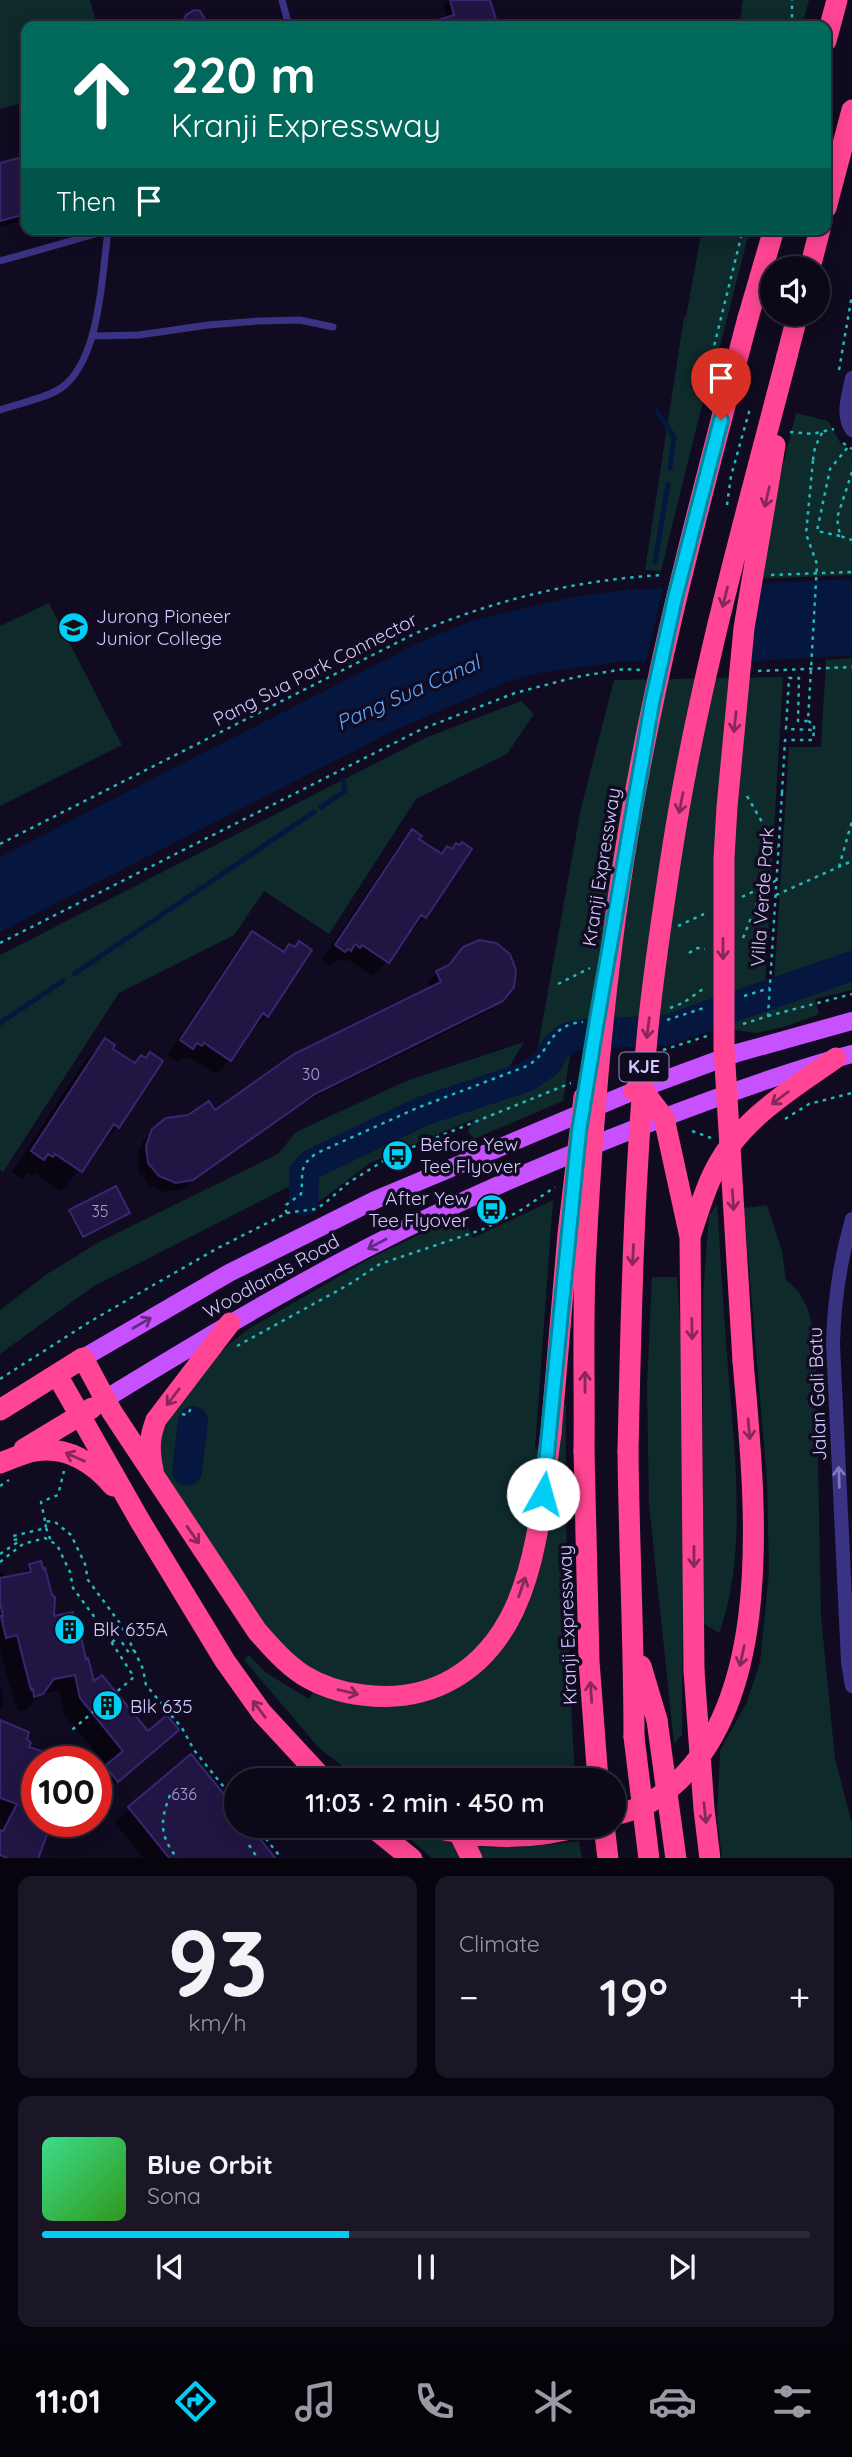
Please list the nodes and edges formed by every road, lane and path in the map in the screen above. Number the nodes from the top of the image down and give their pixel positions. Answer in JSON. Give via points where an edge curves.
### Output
{"nodes":[{"id":1,"x":282,"y":0,"type":"edge"},
{"id":2,"x":792,"y":0,"type":"edge"},
{"id":3,"x":837,"y":0,"type":"edge"},
{"id":4,"x":288,"y":21,"type":"edge"},
{"id":5,"x":792,"y":21,"type":"edge"},
{"id":6,"x":831,"y":22,"type":"edge"},
{"id":7,"x":852,"y":110,"type":"edge"},
{"id":8,"x":831,"y":190,"type":"edge"},
{"id":9,"x":92,"y":235,"type":"edge"},
{"id":10,"x":109,"y":235,"type":"edge"},
{"id":11,"x":742,"y":235,"type":"edge"},
{"id":12,"x":772,"y":235,"type":"edge"},
{"id":13,"x":818,"y":235,"type":"edge"},
{"id":14,"x":813,"y":256,"type":"edge"},
{"id":15,"x":0,"y":261,"type":"edge"},
{"id":16,"x":852,"y":295,"type":"edge"},
{"id":17,"x":795,"y":326,"type":"edge"},
{"id":18,"x":333,"y":327,"type":"dead end"},
{"id":19,"x":93,"y":336,"type":"junction"},
{"id":20,"x":787,"y":356,"type":"junction"},
{"id":21,"x":845,"y":377,"type":"edge"},
{"id":22,"x":706,"y":402,"type":"dead end"},
{"id":23,"x":0,"y":410,"type":"edge"},
{"id":24,"x":746,"y":422,"type":"dead end"},
{"id":25,"x":852,"y":430,"type":"edge"},
{"id":26,"x":823,"y":431,"type":"dead end"},
{"id":27,"x":848,"y":447,"type":"dead end"},
{"id":28,"x":852,"y":472,"type":"edge"},
{"id":29,"x":728,"y":500,"type":"dead end"},
{"id":30,"x":840,"y":536,"type":"junction"},
{"id":31,"x":852,"y":540,"type":"edge"},
{"id":32,"x":662,"y":575,"type":"dead end"},
{"id":33,"x":852,"y":667,"type":"edge"},
{"id":34,"x":775,"y":670,"type":"dead end"},
{"id":35,"x":649,"y":671,"type":"dead end"},
{"id":36,"x":808,"y":722,"type":"junction"},
{"id":37,"x":814,"y":730,"type":"junction"},
{"id":38,"x":852,"y":821,"type":"edge"},
{"id":39,"x":0,"y":844,"type":"edge"},
{"id":40,"x":852,"y":861,"type":"edge"},
{"id":41,"x":839,"y":867,"type":"junction"},
{"id":42,"x":764,"y":886,"type":"dead end"},
{"id":43,"x":776,"y":895,"type":"junction"},
{"id":44,"x":742,"y":942,"type":"dead end"},
{"id":45,"x":0,"y":943,"type":"edge"},
{"id":46,"x":610,"y":957,"type":"junction"},
{"id":47,"x":591,"y":968,"type":"dead end"},
{"id":48,"x":594,"y":977,"type":"dead end"},
{"id":49,"x":709,"y":985,"type":"dead end"},
{"id":50,"x":770,"y":988,"type":"junction"},
{"id":51,"x":852,"y":994,"type":"edge"},
{"id":52,"x":738,"y":998,"type":"dead end"},
{"id":53,"x":769,"y":1002,"type":"dead end"},
{"id":54,"x":713,"y":1005,"type":"dead end"},
{"id":55,"x":665,"y":1009,"type":"dead end"},
{"id":56,"x":768,"y":1016,"type":"dead end"},
{"id":57,"x":665,"y":1021,"type":"dead end"},
{"id":58,"x":852,"y":1021,"type":"edge"},
{"id":59,"x":592,"y":1022,"type":"dead end"},
{"id":60,"x":697,"y":1040,"type":"dead end"},
{"id":61,"x":737,"y":1052,"type":"junction"},
{"id":62,"x":654,"y":1053,"type":"dead end"},
{"id":63,"x":844,"y":1056,"type":"edge"},
{"id":64,"x":574,"y":1082,"type":"dead end"},
{"id":65,"x":751,"y":1086,"type":"junction"},
{"id":66,"x":634,"y":1091,"type":"junction"},
{"id":67,"x":852,"y":1093,"type":"edge"},
{"id":68,"x":664,"y":1118,"type":"junction"},
{"id":69,"x":778,"y":1124,"type":"dead end"},
{"id":70,"x":692,"y":1131,"type":"dead end"},
{"id":71,"x":718,"y":1141,"type":"dead end"},
{"id":72,"x":563,"y":1184,"type":"dead end"},
{"id":73,"x":287,"y":1213,"type":"junction"},
{"id":74,"x":852,"y":1219,"type":"edge"},
{"id":75,"x":690,"y":1237,"type":"junction"},
{"id":76,"x":230,"y":1323,"type":"junction"},
{"id":77,"x":230,"y":1352,"type":"dead end"},
{"id":78,"x":83,"y":1358,"type":"junction"},
{"id":79,"x":57,"y":1375,"type":"junction"},
{"id":80,"x":0,"y":1379,"type":"edge"},
{"id":81,"x":105,"y":1399,"type":"junction"},
{"id":82,"x":195,"y":1400,"type":"dead end"},
{"id":83,"x":0,"y":1410,"type":"edge"},
{"id":84,"x":81,"y":1415,"type":"junction"},
{"id":85,"x":187,"y":1415,"type":"dead end"},
{"id":86,"x":4,"y":1468,"type":"edge"},
{"id":87,"x":65,"y":1469,"type":"dead end"},
{"id":88,"x":155,"y":1479,"type":"junction"},
{"id":89,"x":0,"y":1486,"type":"edge"},
{"id":90,"x":45,"y":1521,"type":"junction"},
{"id":91,"x":140,"y":1521,"type":"junction"},
{"id":92,"x":46,"y":1528,"type":"junction"},
{"id":93,"x":51,"y":1541,"type":"junction"},
{"id":94,"x":0,"y":1554,"type":"edge"},
{"id":95,"x":0,"y":1562,"type":"edge"},
{"id":96,"x":847,"y":1569,"type":"edge"},
{"id":97,"x":848,"y":1591,"type":"edge"},
{"id":98,"x":101,"y":1626,"type":"junction"},
{"id":99,"x":125,"y":1633,"type":"junction"},
{"id":100,"x":119,"y":1637,"type":"junction"},
{"id":101,"x":112,"y":1642,"type":"junction"},
{"id":102,"x":634,"y":1644,"type":"junction"},
{"id":103,"x":134,"y":1650,"type":"junction"},
{"id":104,"x":852,"y":1686,"type":"edge"},
{"id":105,"x":72,"y":1730,"type":"dead end"},
{"id":106,"x":304,"y":1760,"type":"junction"},
{"id":107,"x":312,"y":1768,"type":"edge"},
{"id":108,"x":317,"y":1768,"type":"edge"},
{"id":109,"x":597,"y":1768,"type":"edge"},
{"id":110,"x":224,"y":1787,"type":"edge"},
{"id":111,"x":170,"y":1794,"type":"dead end"},
{"id":112,"x":626,"y":1811,"type":"edge"},
{"id":113,"x":266,"y":1838,"type":"edge"},
{"id":114,"x":387,"y":1838,"type":"edge"},
{"id":115,"x":462,"y":1838,"type":"edge"},
{"id":116,"x":606,"y":1838,"type":"edge"},
{"id":117,"x":249,"y":1845,"type":"dead end"},
{"id":118,"x":178,"y":1858,"type":"edge"},
{"id":119,"x":258,"y":1858,"type":"edge"},
{"id":120,"x":282,"y":1858,"type":"edge"},
{"id":121,"x":412,"y":1858,"type":"edge"},
{"id":122,"x":472,"y":1858,"type":"edge"},
{"id":123,"x":608,"y":1858,"type":"edge"},
{"id":124,"x":649,"y":1858,"type":"edge"},
{"id":125,"x":676,"y":1858,"type":"edge"},
{"id":126,"x":710,"y":1858,"type":"edge"}],
"edges":[{"from":1,"to":4,"type":"lane"},
{"from":2,"to":5,"type":"path"},
{"from":3,"to":6,"type":"highway"},
{"from":7,"to":8,"type":"highway"},
{"from":9,"to":15,"type":"lane"},
{"from":10,"to":19,"type":"lane"},
{"from":11,"to":22,"type":"path","via":[[703,391]]},
{"from":12,"to":46,"type":"highway","name":"Kranji Expressway","number":"KJE","bridge":true,"via":[[675,598],[636,792]]},
{"from":13,"to":14,"type":"highway"},
{"from":16,"to":21,"type":"path"},
{"from":17,"to":20,"type":"highway","number":"KJE"},
{"from":18,"to":19,"type":"lane","via":[[300,320],[257,321]]},
{"from":19,"to":23,"type":"lane","via":[[76,377],[59,390]]},
{"from":20,"to":102,"type":"highway","number":"KJE","one_way":true,"bridge":true,"via":[[703,688],[647,1036],[632,1268],[628,1451]]},
{"from":20,"to":112,"type":"highway","one_way":true,"bridge":true,"via":[[771,482],[744,628],[724,858],[723,1048],[753,1483],[749,1615],[742,1659],[718,1727],[688,1773],[647,1805]]},
{"from":21,"to":25,"type":"street","via":[[847,424]]},
{"from":24,"to":29,"type":"path"},
{"from":26,"to":36,"type":"path","bridge":true,"via":[[815,447],[806,534],[817,564]]},
{"from":27,"to":30,"type":"path","via":[[830,469],[817,531]]},
{"from":28,"to":30,"type":"path","via":[[837,518]]},
{"from":30,"to":31,"type":"path"},
{"from":32,"to":39,"type":"path","name":"Pang Sua Park Connector","via":[[569,586],[466,612]]},
{"from":33,"to":34,"type":"path"},
{"from":35,"to":45,"type":"path","via":[[624,669],[576,677],[515,693],[422,729]]},
{"from":36,"to":37,"type":"path","bridge":true,"via":[[814,724]]},
{"from":36,"to":37,"type":"path","bridge":true,"via":[[798,721],[799,678],[789,678],[786,729]]},
{"from":37,"to":43,"type":"path","name":"Villa Verde Park","bridge":true,"via":[[813,740],[785,740]]},
{"from":38,"to":41,"type":"path"},
{"from":40,"to":41,"type":"path"},
{"from":41,"to":43,"type":"path"},
{"from":42,"to":44,"type":"path"},
{"from":43,"to":50,"type":"path","name":"Villa Verde Park"},
{"from":88,"to":46,"type":"highway","one_way":true,"bridge":true,"via":[[257,1631],[303,1675],[351,1694],[403,1697],[430,1691],[480,1659],[514,1609],[533,1550],[551,1433],[579,1131]]},
{"from":109,"to":46,"type":"highway","name":"Kranji Expressway","number":"KJE","one_way":true,"bridge":true,"via":[[589,1661],[584,1451],[586,1251]]},
{"from":47,"to":48,"type":"path"},
{"from":49,"to":55,"type":"path"},
{"from":50,"to":52,"type":"path"},
{"from":50,"to":53,"type":"path","name":"Villa Verde Park"},
{"from":51,"to":56,"type":"path"},
{"from":54,"to":57,"type":"path"},
{"from":58,"to":61,"type":"main road","name":"Woodlands Road"},
{"from":59,"to":73,"type":"path","via":[[558,1030],[527,1066],[317,1153],[304,1164],[301,1194],[286,1205]]},
{"from":60,"to":62,"type":"path"},
{"from":61,"to":65,"type":"main road","via":[[727,1065],[730,1078]]},
{"from":61,"to":66,"type":"main road","name":"Woodlands Road"},
{"from":63,"to":65,"type":"main road","name":"Woodlands Road"},
{"from":63,"to":75,"type":"highway","one_way":true,"via":[[739,1132],[712,1176]]},
{"from":64,"to":73,"type":"path","via":[[393,1155],[315,1209]]},
{"from":65,"to":68,"type":"main road","name":"Woodlands Road"},
{"from":66,"to":68,"type":"highway","via":[[648,1097]]},
{"from":78,"to":66,"type":"main road","name":"Woodlands Road","one_way":true,"via":[[309,1232]]},
{"from":67,"to":69,"type":"path","via":[[809,1104]]},
{"from":68,"to":75,"type":"highway"},
{"from":68,"to":76,"type":"main road","name":"Woodlands Road","one_way":true,"via":[[457,1204]]},
{"from":70,"to":71,"type":"path"},
{"from":72,"to":77,"type":"path","via":[[481,1230],[380,1264]]},
{"from":73,"to":80,"type":"path","via":[[216,1249]]},
{"from":96,"to":74,"type":"street","name":"Jalan Gali Batu","one_way":true,"via":[[833,1345],[841,1258]]},
{"from":75,"to":126,"type":"highway","one_way":true,"bridge":true,"via":[[694,1671]]},
{"from":76,"to":81,"type":"main road","name":"Woodlands Road"},
{"from":76,"to":88,"type":"highway","one_way":true,"via":[[156,1420],[149,1452]]},
{"from":78,"to":79,"type":"highway","name":"Woodlands Road"},
{"from":78,"to":81,"type":"highway"},
{"from":79,"to":83,"type":"highway","name":"Woodlands Road"},
{"from":79,"to":84,"type":"highway"},
{"from":81,"to":84,"type":"highway","name":"Woodlands Road"},
{"from":81,"to":88,"type":"highway"},
{"from":82,"to":85,"type":"path"},
{"from":84,"to":86,"type":"highway","name":"Woodlands Road"},
{"from":84,"to":91,"type":"highway"},
{"from":86,"to":89,"type":"path"},
{"from":91,"to":86,"type":"highway","one_way":true,"via":[[105,1476],[80,1458],[35,1451]]},
{"from":87,"to":90,"type":"path","via":[[58,1495],[41,1502]]},
{"from":90,"to":92,"type":"path"},
{"from":90,"to":99,"type":"path","via":[[55,1522],[71,1535],[88,1580]]},
{"from":106,"to":91,"type":"highway","one_way":true,"via":[[262,1713],[225,1661]]},
{"from":92,"to":93,"type":"path"},
{"from":92,"to":94,"type":"path","via":[[13,1536],[18,1542]]},
{"from":93,"to":95,"type":"path","via":[[45,1538],[23,1544]]},
{"from":93,"to":98,"type":"path","via":[[70,1572],[73,1588]]},
{"from":96,"to":97,"type":"street","name":"Jalan Gali Batu"},
{"from":97,"to":104,"type":"street","name":"Jalan Gali Batu"},
{"from":98,"to":100,"type":"path","bridge":true,"via":[[108,1621]]},
{"from":98,"to":101,"type":"path"},
{"from":99,"to":100,"type":"path"},
{"from":99,"to":103,"type":"path"},
{"from":100,"to":101,"type":"path"},
{"from":100,"to":103,"type":"path","bridge":true,"via":[[129,1653]]},
{"from":101,"to":105,"type":"path","via":[[134,1677]]},
{"from":102,"to":124,"type":"highway","number":"KJE","bridge":true,"via":[[634,1737]]},
{"from":102,"to":125,"type":"highway","bridge":true,"via":[[657,1720]]},
{"from":103,"to":110,"type":"path","via":[[145,1685]]},
{"from":106,"to":107,"type":"highway"},
{"from":106,"to":108,"type":"highway"},
{"from":111,"to":118,"type":"path","via":[[162,1823],[167,1846]]},
{"from":113,"to":120,"type":"path"},
{"from":114,"to":121,"type":"highway"},
{"from":115,"to":122,"type":"highway"},
{"from":116,"to":123,"type":"highway"},
{"from":117,"to":119,"type":"path"}]}
